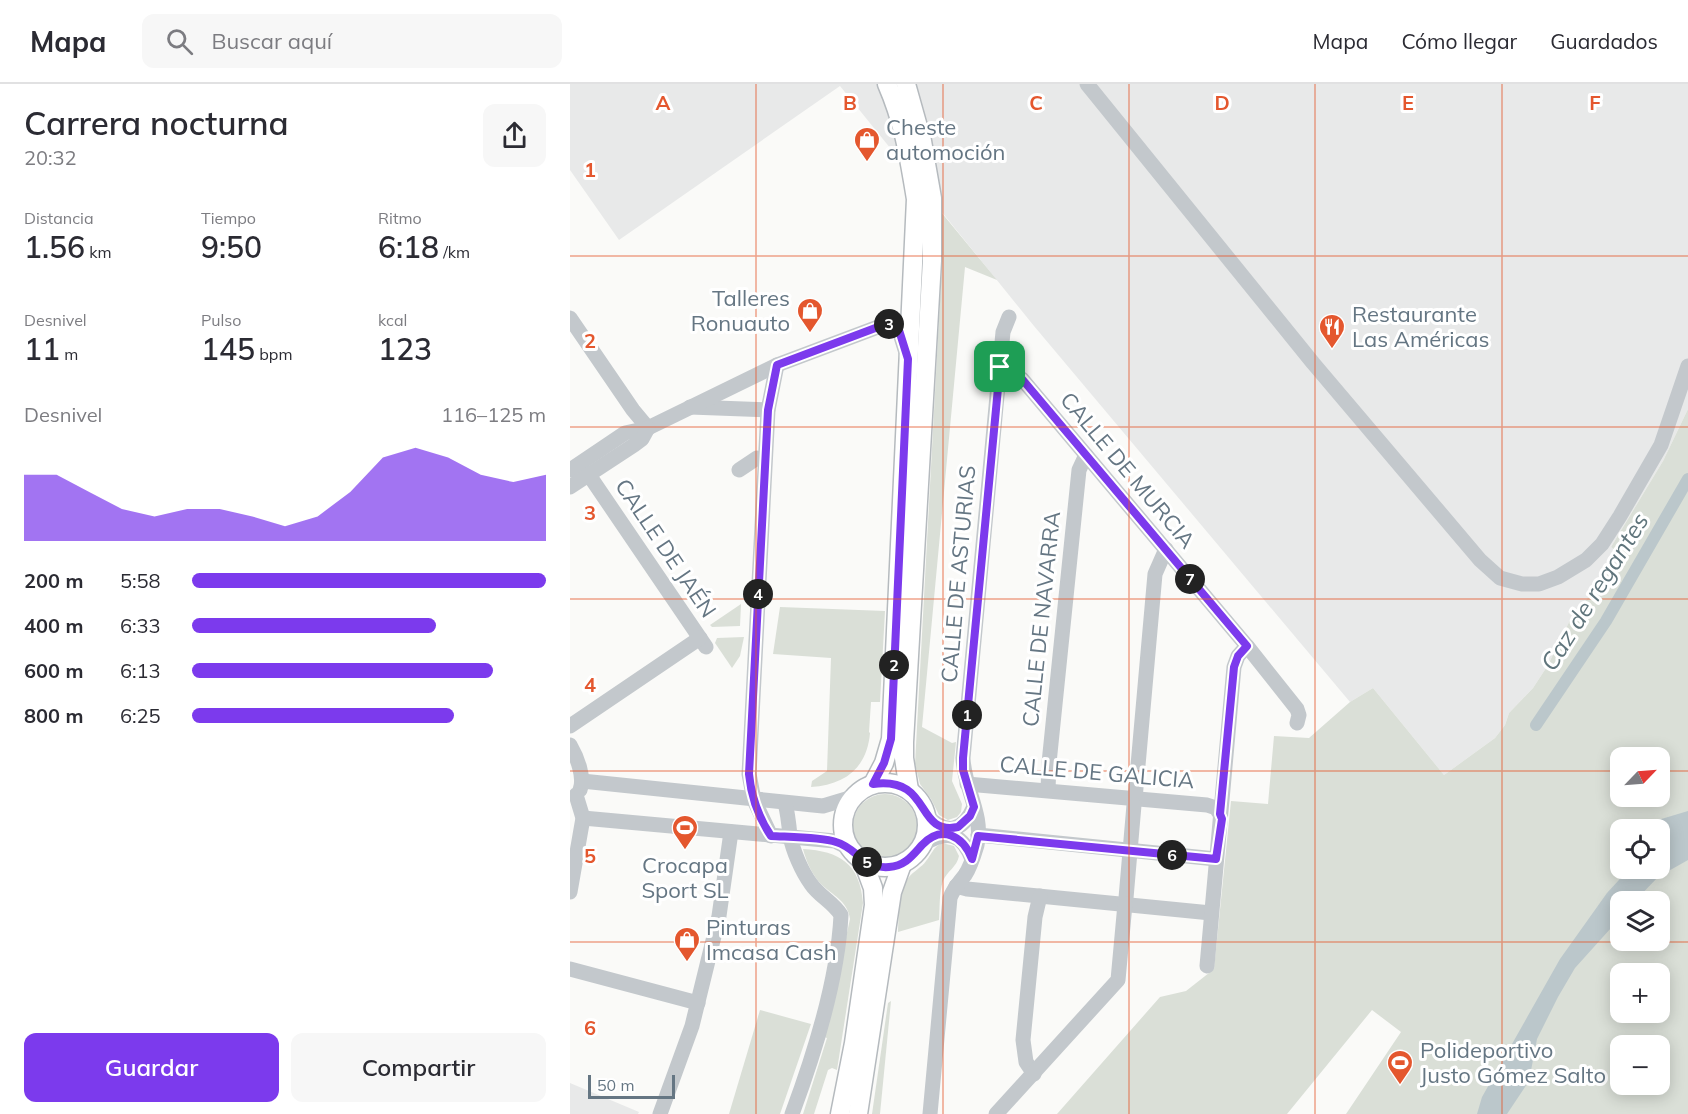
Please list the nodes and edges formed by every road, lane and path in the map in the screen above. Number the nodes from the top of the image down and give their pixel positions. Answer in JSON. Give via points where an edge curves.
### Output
{"nodes":[{"id":1,"x":887,"y":84,"type":"edge"},
{"id":2,"x":906,"y":84,"type":"edge"},
{"id":3,"x":1087,"y":84,"type":"edge"},
{"id":4,"x":1009,"y":317,"type":"dead end"},
{"id":5,"x":570,"y":318,"type":"edge"},
{"id":6,"x":908,"y":359,"type":"junction"},
{"id":7,"x":777,"y":365,"type":"junction"},
{"id":8,"x":1688,"y":366,"type":"edge"},
{"id":9,"x":1000,"y":367,"type":"junction"},
{"id":10,"x":755,"y":375,"type":"junction"},
{"id":11,"x":689,"y":407,"type":"junction"},
{"id":12,"x":768,"y":410,"type":"junction"},
{"id":13,"x":648,"y":428,"type":"junction"},
{"id":14,"x":1086,"y":455,"type":"junction"},
{"id":15,"x":757,"y":458,"type":"dead end"},
{"id":16,"x":570,"y":470,"type":"edge"},
{"id":17,"x":739,"y":470,"type":"dead end"},
{"id":18,"x":588,"y":475,"type":"junction"},
{"id":19,"x":570,"y":487,"type":"edge"},
{"id":20,"x":1166,"y":549,"type":"junction"},
{"id":21,"x":1247,"y":646,"type":"junction"},
{"id":22,"x":1297,"y":723,"type":"dead end"},
{"id":23,"x":570,"y":726,"type":"edge"},
{"id":24,"x":570,"y":745,"type":"edge"},
{"id":25,"x":576,"y":781,"type":"edge"},
{"id":26,"x":873,"y":784,"type":"junction"},
{"id":27,"x":967,"y":784,"type":"junction"},
{"id":28,"x":909,"y":790,"type":"junction"},
{"id":29,"x":1048,"y":790,"type":"junction"},
{"id":30,"x":853,"y":797,"type":"junction"},
{"id":31,"x":754,"y":800,"type":"junction"},
{"id":32,"x":1134,"y":802,"type":"junction"},
{"id":33,"x":785,"y":803,"type":"junction"},
{"id":34,"x":974,"y":807,"type":"junction"},
{"id":35,"x":1220,"y":814,"type":"junction"},
{"id":36,"x":926,"y":815,"type":"junction"},
{"id":37,"x":583,"y":818,"type":"junction"},
{"id":38,"x":731,"y":832,"type":"junction"},
{"id":39,"x":771,"y":836,"type":"junction"},
{"id":40,"x":978,"y":836,"type":"junction"},
{"id":41,"x":790,"y":837,"type":"junction"},
{"id":42,"x":923,"y":844,"type":"junction"},
{"id":43,"x":1130,"y":851,"type":"junction"},
{"id":44,"x":856,"y":854,"type":"junction"},
{"id":45,"x":972,"y":859,"type":"junction"},
{"id":46,"x":1216,"y":859,"type":"junction"},
{"id":47,"x":902,"y":864,"type":"junction"},
{"id":48,"x":956,"y":886,"type":"junction"},
{"id":49,"x":570,"y":892,"type":"edge"},
{"id":50,"x":1040,"y":896,"type":"junction"},
{"id":51,"x":1125,"y":901,"type":"junction"},
{"id":52,"x":1211,"y":913,"type":"junction"},
{"id":53,"x":1208,"y":966,"type":"dead end"},
{"id":54,"x":570,"y":969,"type":"edge"},
{"id":55,"x":698,"y":1004,"type":"junction"},
{"id":56,"x":1034,"y":1074,"type":"junction"},
{"id":57,"x":660,"y":1114,"type":"edge"},
{"id":58,"x":792,"y":1114,"type":"edge"},
{"id":59,"x":840,"y":1114,"type":"edge"},
{"id":60,"x":858,"y":1114,"type":"edge"},
{"id":61,"x":930,"y":1114,"type":"edge"},
{"id":62,"x":996,"y":1114,"type":"edge"}],
"edges":[{"from":1,"to":6,"type":"main road","via":[[899,111],[916,199]]},
{"from":2,"to":28,"type":"main road","via":[[932,198],[932,261],[904,742]]},
{"from":3,"to":8,"type":"street","via":[[1313,363],[1480,560],[1500,578],[1522,584],[1545,582],[1586,560],[1602,544],[1661,445]]},
{"from":4,"to":9,"type":"street","name":"CALLE DE ASTURIAS","via":[[1003,332]]},
{"from":5,"to":13,"type":"street"},
{"from":6,"to":7,"type":"street","via":[[898,327],[886,324]]},
{"from":6,"to":26,"type":"main road","via":[[891,739]]},
{"from":7,"to":10,"type":"street"},
{"from":7,"to":12,"type":"street"},
{"from":9,"to":14,"type":"street","name":"CALLE DE MURCIA","via":[[1022,379]]},
{"from":9,"to":27,"type":"street","name":"CALLE DE ASTURIAS","via":[[963,758]]},
{"from":10,"to":11,"type":"street"},
{"from":10,"to":12,"type":"street"},
{"from":11,"to":12,"type":"street"},
{"from":11,"to":13,"type":"street"},
{"from":12,"to":31,"type":"street","via":[[749,774]]},
{"from":13,"to":16,"type":"street","via":[[626,433]]},
{"from":13,"to":18,"type":"street","via":[[642,439]]},
{"from":14,"to":20,"type":"street","name":"CALLE DE MURCIA"},
{"from":14,"to":29,"type":"street","name":"CALLE DE NAVARRA","via":[[1079,470]]},
{"from":15,"to":17,"type":"street"},
{"from":18,"to":19,"type":"street"},
{"from":18,"to":23,"type":"street","name":"CALLE DE JAÉN","via":[[703,642]]},
{"from":20,"to":21,"type":"street","name":"CALLE DE MURCIA"},
{"from":20,"to":32,"type":"street","via":[[1155,574]]},
{"from":21,"to":22,"type":"street","name":"CALLE DE MURCIA","via":[[1297,709]]},
{"from":21,"to":35,"type":"street","via":[[1234,667]]},
{"from":24,"to":25,"type":"street"},
{"from":25,"to":31,"type":"street"},
{"from":25,"to":37,"type":"street"},
{"from":26,"to":28,"type":"main road","via":[[898,784]]},
{"from":26,"to":30,"type":"main road"},
{"from":27,"to":29,"type":"street","name":"CALLE DE GALICIA"},
{"from":27,"to":34,"type":"street","name":"CALLE DE ASTURIAS"},
{"from":28,"to":36,"type":"main road"},
{"from":29,"to":32,"type":"street","name":"CALLE DE GALICIA"},
{"from":30,"to":33,"type":"street","via":[[823,806]]},
{"from":30,"to":44,"type":"main road","via":[[843,822],[844,835]]},
{"from":31,"to":33,"type":"street"},
{"from":31,"to":39,"type":"street"},
{"from":32,"to":35,"type":"street","name":"CALLE DE GALICIA","via":[[1207,805]]},
{"from":32,"to":43,"type":"street"},
{"from":33,"to":41,"type":"street"},
{"from":34,"to":36,"type":"street","via":[[965,822],[951,829],[942,828]]},
{"from":34,"to":40,"type":"street","name":"CALLE DE ASTURIAS"},
{"from":35,"to":46,"type":"street"},
{"from":36,"to":42,"type":"main road"},
{"from":37,"to":38,"type":"street"},
{"from":37,"to":49,"type":"street"},
{"from":38,"to":39,"type":"street"},
{"from":38,"to":55,"type":"street","via":[[719,916]]},
{"from":39,"to":41,"type":"street"},
{"from":40,"to":43,"type":"street"},
{"from":40,"to":45,"type":"street"},
{"from":41,"to":44,"type":"street","via":[[835,841]]},
{"from":41,"to":58,"type":"street","via":[[809,882],[841,915],[832,976],[808,1071]]},
{"from":42,"to":45,"type":"street","via":[[946,834],[956,837]]},
{"from":42,"to":47,"type":"main road"},
{"from":43,"to":46,"type":"street"},
{"from":43,"to":51,"type":"street"},
{"from":44,"to":47,"type":"main road","via":[[875,866]]},
{"from":44,"to":59,"type":"main road","via":[[873,888],[874,905]]},
{"from":45,"to":48,"type":"street"},
{"from":46,"to":52,"type":"street"},
{"from":47,"to":60,"type":"main road","via":[[892,892]]},
{"from":48,"to":50,"type":"street"},
{"from":48,"to":61,"type":"street","via":[[950,898]]},
{"from":50,"to":51,"type":"street"},
{"from":50,"to":56,"type":"street","via":[[1023,1040],[1026,1062]]},
{"from":51,"to":52,"type":"street"},
{"from":51,"to":56,"type":"street","via":[[1118,980]]},
{"from":52,"to":53,"type":"street"},
{"from":54,"to":55,"type":"street"},
{"from":55,"to":57,"type":"street"},
{"from":56,"to":62,"type":"street"}]}
